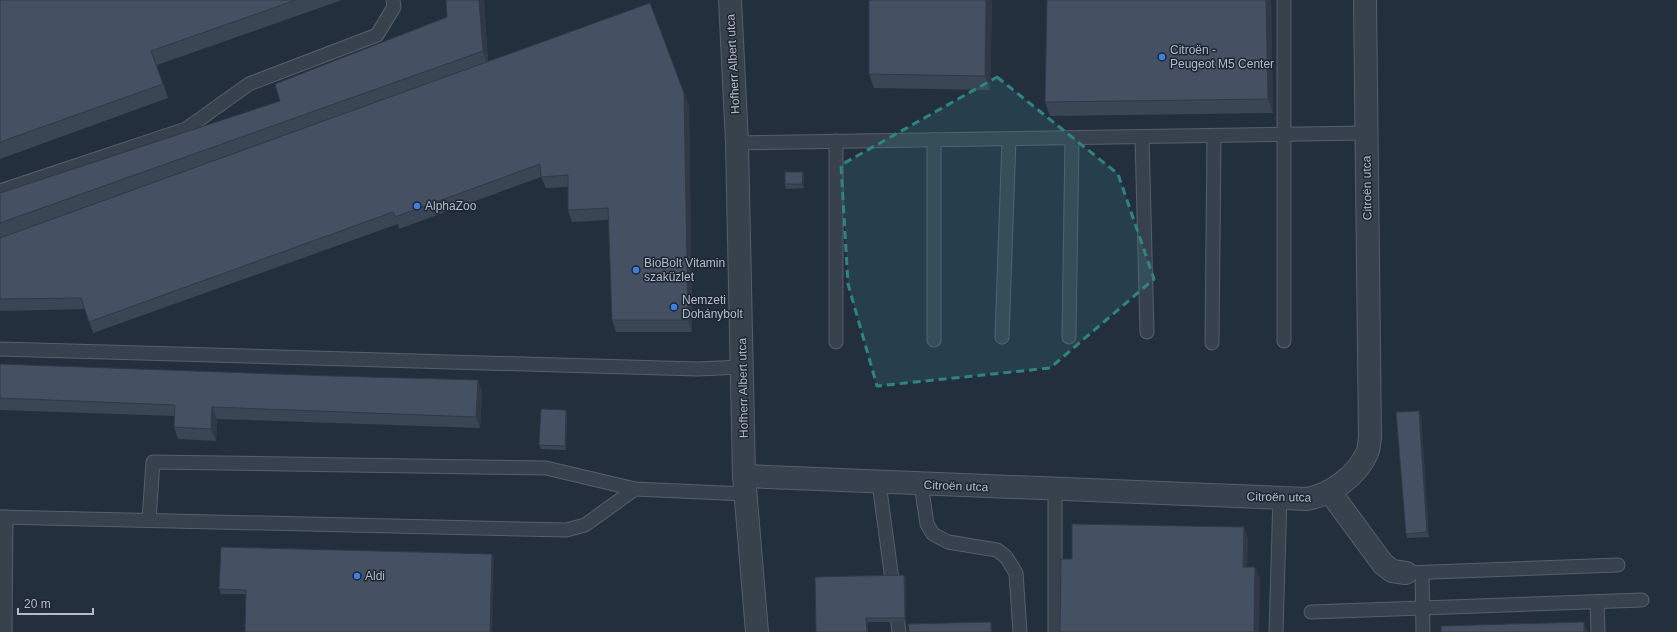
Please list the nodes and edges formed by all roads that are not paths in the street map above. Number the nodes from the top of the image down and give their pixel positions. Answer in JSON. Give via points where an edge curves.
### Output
{"nodes":[{"id":1,"x":393,"y":0,"type":"edge"},
{"id":2,"x":730,"y":0,"type":"edge"},
{"id":3,"x":1284,"y":0,"type":"edge"},
{"id":4,"x":1365,"y":0,"type":"edge"},
{"id":5,"x":1367,"y":133,"type":"junction"},
{"id":6,"x":1284,"y":135,"type":"junction"},
{"id":7,"x":1214,"y":136,"type":"junction"},
{"id":8,"x":1142,"y":137,"type":"junction"},
{"id":9,"x":1072,"y":138,"type":"junction"},
{"id":10,"x":1009,"y":139,"type":"junction"},
{"id":11,"x":934,"y":140,"type":"junction"},
{"id":12,"x":836,"y":141,"type":"junction"},
{"id":13,"x":737,"y":143,"type":"junction"},
{"id":14,"x":0,"y":191,"type":"edge"},
{"id":15,"x":1147,"y":332,"type":"dead end"},
{"id":16,"x":1002,"y":337,"type":"dead end"},
{"id":17,"x":1069,"y":337,"type":"dead end"},
{"id":18,"x":934,"y":340,"type":"dead end"},
{"id":19,"x":1284,"y":341,"type":"dead end"},
{"id":20,"x":836,"y":342,"type":"dead end"},
{"id":21,"x":1212,"y":343,"type":"dead end"},
{"id":22,"x":0,"y":349,"type":"edge"},
{"id":23,"x":742,"y":367,"type":"junction"},
{"id":24,"x":879,"y":483,"type":"junction"},
{"id":25,"x":921,"y":484,"type":"junction"},
{"id":26,"x":745,"y":485,"type":"junction"},
{"id":27,"x":635,"y":489,"type":"junction"},
{"id":28,"x":1055,"y":490,"type":"junction"},
{"id":29,"x":1330,"y":492,"type":"junction"},
{"id":30,"x":1280,"y":498,"type":"junction"},
{"id":31,"x":3,"y":517,"type":"edge"},
{"id":32,"x":149,"y":520,"type":"junction"},
{"id":33,"x":1618,"y":565,"type":"dead end"},
{"id":34,"x":1414,"y":573,"type":"junction"},
{"id":35,"x":1642,"y":600,"type":"dead end"},
{"id":36,"x":1597,"y":602,"type":"junction"},
{"id":37,"x":1423,"y":608,"type":"junction"},
{"id":38,"x":1311,"y":612,"type":"dead end"},
{"id":39,"x":5,"y":632,"type":"edge"},
{"id":40,"x":757,"y":632,"type":"edge"},
{"id":41,"x":899,"y":632,"type":"edge"},
{"id":42,"x":1020,"y":632,"type":"edge"},
{"id":43,"x":1055,"y":632,"type":"edge"},
{"id":44,"x":1276,"y":632,"type":"edge"},
{"id":45,"x":1423,"y":632,"type":"edge"},
{"id":46,"x":1598,"y":632,"type":"edge"}],
"edges":[{"from":1,"to":14,"type":"lane","via":[[394,7],[377,35],[249,84],[186,128]]},
{"from":2,"to":13,"type":"street","name":"Hofherr Albert utca"},
{"from":3,"to":6,"type":"lane"},
{"from":4,"to":5,"type":"street","name":"Citroën utca"},
{"from":5,"to":6,"type":"lane"},
{"from":5,"to":29,"type":"street","name":"Citroën utca","via":[[1370,438],[1367,453],[1360,465]]},
{"from":6,"to":7,"type":"lane"},
{"from":6,"to":19,"type":"lane"},
{"from":7,"to":8,"type":"lane"},
{"from":7,"to":21,"type":"lane"},
{"from":8,"to":9,"type":"lane"},
{"from":8,"to":15,"type":"lane"},
{"from":9,"to":10,"type":"lane"},
{"from":9,"to":17,"type":"lane"},
{"from":10,"to":11,"type":"lane"},
{"from":10,"to":16,"type":"lane"},
{"from":11,"to":12,"type":"lane"},
{"from":11,"to":18,"type":"lane"},
{"from":12,"to":13,"type":"lane"},
{"from":12,"to":20,"type":"lane"},
{"from":13,"to":23,"type":"street","name":"Hofherr Albert utca"},
{"from":22,"to":23,"type":"lane","via":[[681,369]]},
{"from":23,"to":26,"type":"street","name":"Hofherr Albert utca"},
{"from":24,"to":25,"type":"street","name":"Citroën utca"},
{"from":24,"to":26,"type":"street","name":"Citroën utca"},
{"from":24,"to":41,"type":"lane"},
{"from":25,"to":28,"type":"street","name":"Citroën utca"},
{"from":25,"to":42,"type":"lane","via":[[927,524],[933,534],[948,542],[997,550],[1006,557],[1016,573]]},
{"from":26,"to":27,"type":"lane"},
{"from":26,"to":40,"type":"street","name":"Hofherr Albert utca"},
{"from":27,"to":32,"type":"lane","via":[[585,525],[566,530]]},
{"from":27,"to":32,"type":"lane","via":[[546,468],[153,462]]},
{"from":28,"to":30,"type":"street","name":"Citroën utca"},
{"from":28,"to":43,"type":"lane"},
{"from":29,"to":30,"type":"street","name":"Citroën utca","via":[[1307,499]]},
{"from":29,"to":34,"type":"street","via":[[1383,564],[1392,571]]},
{"from":30,"to":44,"type":"lane"},
{"from":31,"to":32,"type":"lane"},
{"from":31,"to":39,"type":"lane"},
{"from":33,"to":34,"type":"lane"},
{"from":34,"to":37,"type":"lane"},
{"from":35,"to":36,"type":"lane"},
{"from":36,"to":37,"type":"lane"},
{"from":36,"to":46,"type":"lane"},
{"from":37,"to":38,"type":"lane"},
{"from":37,"to":45,"type":"lane"}]}
